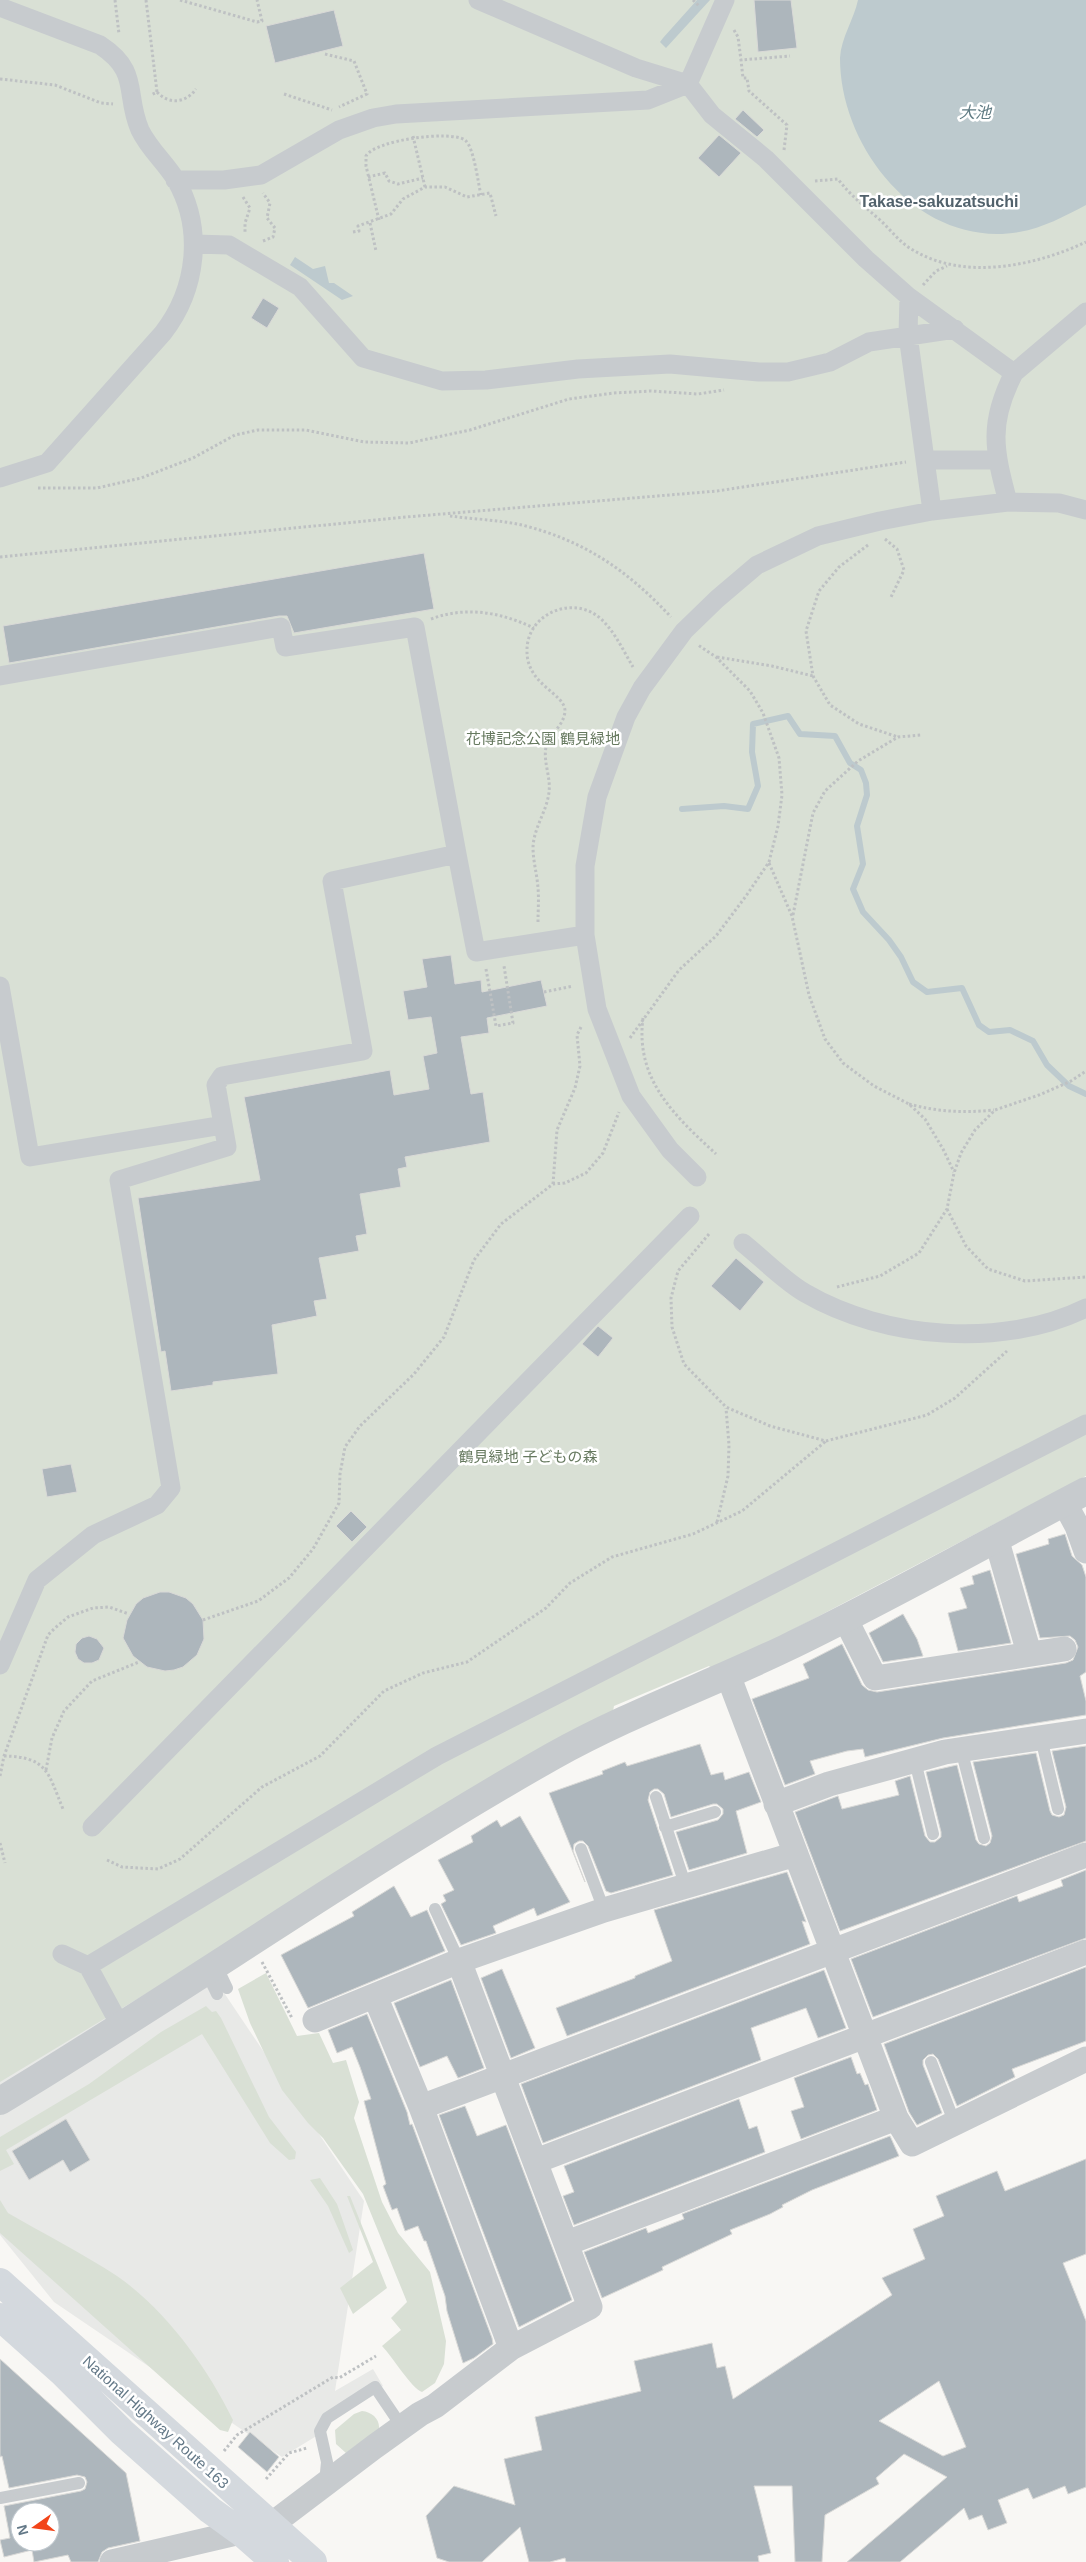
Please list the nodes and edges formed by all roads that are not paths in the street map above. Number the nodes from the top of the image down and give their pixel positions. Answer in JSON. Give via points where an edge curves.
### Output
{"nodes":[{"id":1,"x":478,"y":0,"type":"edge"},
{"id":2,"x":725,"y":0,"type":"edge"},
{"id":3,"x":0,"y":8,"type":"edge"},
{"id":4,"x":688,"y":84,"type":"junction"},
{"id":5,"x":176,"y":180,"type":"junction"},
{"id":6,"x":194,"y":244,"type":"junction"},
{"id":7,"x":909,"y":297,"type":"junction"},
{"id":8,"x":1086,"y":312,"type":"edge"},
{"id":9,"x":955,"y":329,"type":"junction"},
{"id":10,"x":908,"y":335,"type":"junction"},
{"id":11,"x":1014,"y":373,"type":"junction"},
{"id":12,"x":926,"y":460,"type":"junction"},
{"id":13,"x":997,"y":460,"type":"junction"},
{"id":14,"x":0,"y":478,"type":"edge"},
{"id":15,"x":1008,"y":502,"type":"junction"},
{"id":16,"x":1086,"y":510,"type":"edge"},
{"id":17,"x":932,"y":512,"type":"junction"},
{"id":18,"x":0,"y":676,"type":"edge"},
{"id":19,"x":457,"y":854,"type":"junction"},
{"id":20,"x":585,"y":935,"type":"junction"},
{"id":21,"x":0,"y":986,"type":"edge"},
{"id":22,"x":223,"y":1125,"type":"junction"},
{"id":23,"x":697,"y":1177,"type":"dead end"},
{"id":24,"x":690,"y":1216,"type":"dead end"},
{"id":25,"x":743,"y":1243,"type":"dead end"},
{"id":26,"x":1086,"y":1308,"type":"edge"},
{"id":27,"x":1086,"y":1424,"type":"edge"},
{"id":28,"x":1075,"y":1496,"type":"edge"},
{"id":29,"x":996,"y":1538,"type":"junction"},
{"id":30,"x":1086,"y":1551,"type":"edge"},
{"id":31,"x":845,"y":1618,"type":"junction"},
{"id":32,"x":1064,"y":1649,"type":"dead end"},
{"id":33,"x":1029,"y":1653,"type":"junction"},
{"id":34,"x":0,"y":1665,"type":"edge"},
{"id":35,"x":728,"y":1675,"type":"junction"},
{"id":36,"x":1086,"y":1731,"type":"edge"},
{"id":37,"x":1040,"y":1738,"type":"junction"},
{"id":38,"x":961,"y":1749,"type":"junction"},
{"id":39,"x":915,"y":1761,"type":"junction"},
{"id":40,"x":656,"y":1797,"type":"dead end"},
{"id":41,"x":776,"y":1804,"type":"junction"},
{"id":42,"x":1058,"y":1809,"type":"dead end"},
{"id":43,"x":715,"y":1812,"type":"dead end"},
{"id":44,"x":92,"y":1827,"type":"dead end"},
{"id":45,"x":665,"y":1827,"type":"junction"},
{"id":46,"x":933,"y":1834,"type":"dead end"},
{"id":47,"x":984,"y":1838,"type":"dead end"},
{"id":48,"x":581,"y":1849,"type":"dead end"},
{"id":49,"x":796,"y":1854,"type":"junction"},
{"id":50,"x":1086,"y":1855,"type":"edge"},
{"id":51,"x":686,"y":1887,"type":"junction"},
{"id":52,"x":435,"y":1909,"type":"dead end"},
{"id":53,"x":604,"y":1910,"type":"junction"},
{"id":54,"x":832,"y":1951,"type":"junction"},
{"id":55,"x":1086,"y":1952,"type":"edge"},
{"id":56,"x":62,"y":1954,"type":"dead end"},
{"id":57,"x":459,"y":1961,"type":"junction"},
{"id":58,"x":88,"y":1966,"type":"junction"},
{"id":59,"x":375,"y":1996,"type":"junction"},
{"id":60,"x":315,"y":2020,"type":"road end"},
{"id":61,"x":121,"y":2026,"type":"junction"},
{"id":62,"x":864,"y":2036,"type":"junction"},
{"id":63,"x":1086,"y":2059,"type":"edge"},
{"id":64,"x":931,"y":2062,"type":"dead end"},
{"id":65,"x":502,"y":2075,"type":"junction"},
{"id":66,"x":0,"y":2101,"type":"edge"},
{"id":67,"x":421,"y":2107,"type":"junction"},
{"id":68,"x":896,"y":2118,"type":"junction"},
{"id":69,"x":955,"y":2124,"type":"junction"},
{"id":70,"x":536,"y":2161,"type":"junction"},
{"id":71,"x":567,"y":2243,"type":"junction"},
{"id":72,"x":0,"y":2282,"type":"edge"},
{"id":73,"x":0,"y":2317,"type":"edge"},
{"id":74,"x":511,"y":2348,"type":"junction"},
{"id":75,"x":402,"y":2427,"type":"junction"},
{"id":76,"x":79,"y":2483,"type":"dead end"},
{"id":77,"x":322,"y":2487,"type":"junction"},
{"id":78,"x":0,"y":2498,"type":"edge"},
{"id":79,"x":271,"y":2525,"type":"junction"},
{"id":80,"x":242,"y":2533,"type":"junction"},
{"id":81,"x":112,"y":2562,"type":"edge"},
{"id":82,"x":275,"y":2562,"type":"edge"},
{"id":83,"x":313,"y":2562,"type":"edge"}],
"edges":[{"from":1,"to":4,"type":"street","via":[[636,68]]},
{"from":2,"to":4,"type":"street"},
{"from":3,"to":5,"type":"street","via":[[100,45],[112,53],[123,64],[129,78],[146,141]]},
{"from":4,"to":5,"type":"street","via":[[648,100],[373,118],[323,137],[272,171],[258,176]]},
{"from":4,"to":7,"type":"street","via":[[712,115],[752,147]]},
{"from":5,"to":6,"type":"street","via":[[190,214]]},
{"from":6,"to":10,"type":"street","via":[[229,245],[300,287],[363,358],[442,381],[670,364],[774,372],[802,370],[830,362],[869,342]]},
{"from":6,"to":14,"type":"street","via":[[190,280],[182,303],[152,346],[47,463]]},
{"from":7,"to":9,"type":"street"},
{"from":7,"to":10,"type":"street"},
{"from":8,"to":11,"type":"street"},
{"from":9,"to":10,"type":"street"},
{"from":9,"to":11,"type":"street"},
{"from":10,"to":12,"type":"street"},
{"from":11,"to":13,"type":"street","via":[[1002,396],[996,422]]},
{"from":12,"to":13,"type":"street"},
{"from":12,"to":17,"type":"street"},
{"from":13,"to":15,"type":"street"},
{"from":15,"to":16,"type":"street","via":[[1058,503]]},
{"from":15,"to":17,"type":"street"},
{"from":17,"to":20,"type":"street","via":[[818,536],[757,565],[684,631],[642,688],[626,717],[597,797],[585,866]]},
{"from":18,"to":19,"type":"street","via":[[281,627],[285,647],[415,627]]},
{"from":19,"to":20,"type":"street","via":[[476,952]]},
{"from":19,"to":22,"type":"street","via":[[332,881],[363,1051],[222,1076],[216,1085]]},
{"from":20,"to":23,"type":"street","via":[[597,1009],[631,1096],[670,1150]]},
{"from":21,"to":22,"type":"street","via":[[30,1157]]},
{"from":22,"to":34,"type":"street","via":[[227,1147],[120,1180],[171,1488],[157,1505],[93,1535],[37,1580]]},
{"from":24,"to":44,"type":"street"},
{"from":25,"to":26,"type":"street","via":[[804,1292],[851,1315],[904,1329],[969,1334],[1034,1327]]},
{"from":27,"to":58,"type":"street","via":[[437,1756]]},
{"from":28,"to":29,"type":"street"},
{"from":28,"to":30,"type":"street","via":[[1077,1526]]},
{"from":29,"to":31,"type":"street"},
{"from":29,"to":33,"type":"street"},
{"from":31,"to":33,"type":"street","via":[[875,1678]]},
{"from":31,"to":35,"type":"street"},
{"from":32,"to":33,"type":"street"},
{"from":35,"to":41,"type":"street"},
{"from":35,"to":61,"type":"street","via":[[609,1726],[556,1754],[405,1843],[252,1943],[217,1980]]},
{"from":36,"to":37,"type":"street"},
{"from":37,"to":38,"type":"street"},
{"from":37,"to":42,"type":"lane"},
{"from":38,"to":39,"type":"street"},
{"from":38,"to":47,"type":"lane"},
{"from":39,"to":41,"type":"street","via":[[828,1784]]},
{"from":39,"to":46,"type":"lane"},
{"from":40,"to":45,"type":"lane"},
{"from":41,"to":49,"type":"street"},
{"from":43,"to":45,"type":"lane"},
{"from":45,"to":51,"type":"lane"},
{"from":48,"to":53,"type":"lane"},
{"from":49,"to":51,"type":"street"},
{"from":49,"to":54,"type":"street"},
{"from":50,"to":54,"type":"street"},
{"from":51,"to":53,"type":"street"},
{"from":52,"to":57,"type":"lane"},
{"from":53,"to":57,"type":"street"},
{"from":54,"to":62,"type":"street"},
{"from":54,"to":65,"type":"street"},
{"from":55,"to":62,"type":"street"},
{"from":56,"to":58,"type":"street"},
{"from":57,"to":59,"type":"street"},
{"from":57,"to":65,"type":"street"},
{"from":58,"to":61,"type":"street"},
{"from":59,"to":60,"type":"street"},
{"from":59,"to":67,"type":"street"},
{"from":61,"to":66,"type":"street"},
{"from":62,"to":68,"type":"street"},
{"from":62,"to":70,"type":"street"},
{"from":63,"to":69,"type":"street"},
{"from":64,"to":69,"type":"lane"},
{"from":65,"to":67,"type":"street"},
{"from":65,"to":70,"type":"street"},
{"from":67,"to":74,"type":"street"},
{"from":68,"to":69,"type":"street","via":[[912,2144]]},
{"from":68,"to":71,"type":"street"},
{"from":70,"to":71,"type":"street"},
{"from":71,"to":74,"type":"street","via":[[590,2307]]},
{"from":72,"to":79,"type":"highway","name":"National Highway Route 163"},
{"from":73,"to":80,"type":"highway","name":"National Highway Route 163","via":[[122,2432],[210,2510]]},
{"from":74,"to":75,"type":"street"},
{"from":75,"to":77,"type":"street"},
{"from":75,"to":77,"type":"lane","via":[[375,2387],[327,2418],[320,2431],[328,2462],[328,2475]]},
{"from":76,"to":78,"type":"lane"},
{"from":77,"to":79,"type":"street"},
{"from":79,"to":80,"type":"street"},
{"from":79,"to":83,"type":"highway","name":"National Highway Route 163"},
{"from":80,"to":81,"type":"street"},
{"from":80,"to":82,"type":"highway","name":"National Highway Route 163"}]}
